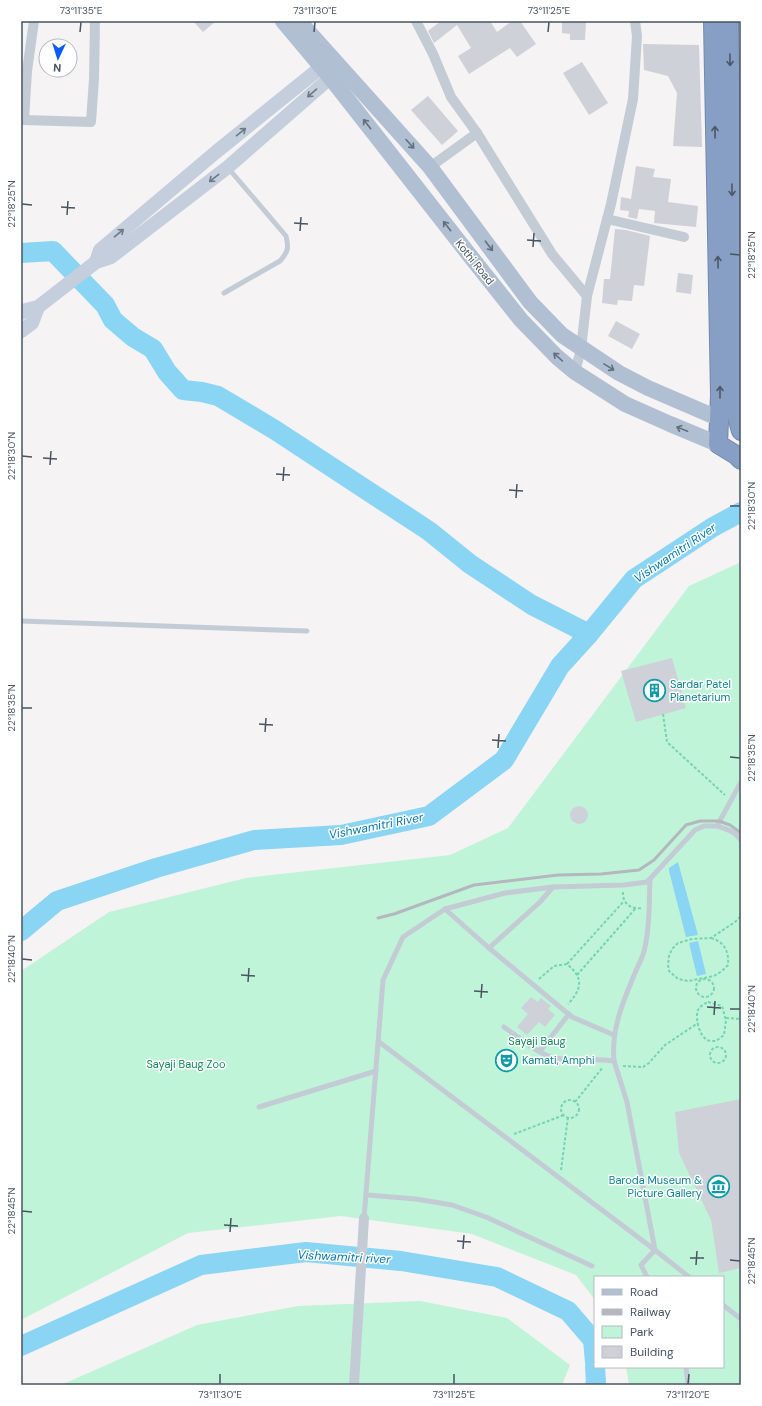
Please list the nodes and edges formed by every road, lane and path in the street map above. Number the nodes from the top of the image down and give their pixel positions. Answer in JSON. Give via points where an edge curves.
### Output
{"nodes":[{"id":1,"x":34,"y":21,"type":"edge"},
{"id":2,"x":95,"y":21,"type":"edge"},
{"id":3,"x":282,"y":21,"type":"edge"},
{"id":4,"x":299,"y":21,"type":"edge"},
{"id":5,"x":416,"y":21,"type":"edge"},
{"id":6,"x":636,"y":21,"type":"edge"},
{"id":7,"x":713,"y":21,"type":"edge"},
{"id":8,"x":729,"y":21,"type":"edge"},
{"id":9,"x":332,"y":67,"type":"junction"},
{"id":10,"x":477,"y":133,"type":"junction"},
{"id":11,"x":228,"y":167,"type":"junction"},
{"id":12,"x":430,"y":167,"type":"junction"},
{"id":13,"x":608,"y":219,"type":"junction"},
{"id":14,"x":684,"y":237,"type":"dead end"},
{"id":15,"x":96,"y":262,"type":"junction"},
{"id":16,"x":737,"y":281,"type":"edge"},
{"id":17,"x":224,"y":293,"type":"dead end"},
{"id":18,"x":587,"y":296,"type":"junction"},
{"id":19,"x":38,"y":307,"type":"junction"},
{"id":20,"x":21,"y":313,"type":"edge"},
{"id":21,"x":21,"y":331,"type":"edge"},
{"id":22,"x":581,"y":348,"type":"junction"},
{"id":23,"x":575,"y":372,"type":"junction"},
{"id":24,"x":738,"y":381,"type":"edge"},
{"id":25,"x":720,"y":419,"type":"junction"},
{"id":26,"x":740,"y":429,"type":"edge"},
{"id":27,"x":718,"y":444,"type":"junction"},
{"id":28,"x":738,"y":458,"type":"edge"},
{"id":29,"x":21,"y":621,"type":"edge"},
{"id":30,"x":307,"y":631,"type":"dead end"},
{"id":31,"x":663,"y":714,"type":"dead end"},
{"id":32,"x":741,"y":782,"type":"edge"},
{"id":33,"x":731,"y":800,"type":"junction"},
{"id":34,"x":717,"y":826,"type":"junction"},
{"id":35,"x":741,"y":841,"type":"edge"},
{"id":36,"x":650,"y":880,"type":"junction"},
{"id":37,"x":624,"y":885,"type":"junction"},
{"id":38,"x":553,"y":887,"type":"junction"},
{"id":39,"x":624,"y":901,"type":"junction"},
{"id":40,"x":649,"y":907,"type":"junction"},
{"id":41,"x":636,"y":908,"type":"junction"},
{"id":42,"x":445,"y":909,"type":"junction"},
{"id":43,"x":741,"y":916,"type":"edge"},
{"id":44,"x":711,"y":938,"type":"junction"},
{"id":45,"x":489,"y":948,"type":"junction"},
{"id":46,"x":567,"y":964,"type":"junction"},
{"id":47,"x":577,"y":975,"type":"junction"},
{"id":48,"x":702,"y":979,"type":"junction"},
{"id":49,"x":533,"y":984,"type":"junction"},
{"id":50,"x":707,"y":996,"type":"junction"},
{"id":51,"x":708,"y":1002,"type":"junction"},
{"id":52,"x":562,"y":1009,"type":"junction"},
{"id":53,"x":569,"y":1014,"type":"junction"},
{"id":54,"x":726,"y":1018,"type":"junction"},
{"id":55,"x":741,"y":1018,"type":"edge"},
{"id":56,"x":698,"y":1023,"type":"junction"},
{"id":57,"x":504,"y":1027,"type":"dead end"},
{"id":58,"x":614,"y":1035,"type":"junction"},
{"id":59,"x":716,"y":1041,"type":"junction"},
{"id":60,"x":379,"y":1042,"type":"junction"},
{"id":61,"x":718,"y":1046,"type":"junction"},
{"id":62,"x":540,"y":1051,"type":"junction"},
{"id":63,"x":613,"y":1062,"type":"junction"},
{"id":64,"x":376,"y":1071,"type":"junction"},
{"id":65,"x":575,"y":1102,"type":"junction"},
{"id":66,"x":259,"y":1107,"type":"dead end"},
{"id":67,"x":564,"y":1115,"type":"junction"},
{"id":68,"x":568,"y":1117,"type":"junction"},
{"id":69,"x":506,"y":1137,"type":"junction"},
{"id":70,"x":560,"y":1178,"type":"junction"},
{"id":71,"x":366,"y":1194,"type":"junction"},
{"id":72,"x":364,"y":1218,"type":"joint"},
{"id":73,"x":655,"y":1250,"type":"junction"},
{"id":74,"x":592,"y":1266,"type":"dead end"},
{"id":75,"x":646,"y":1276,"type":"edge"},
{"id":76,"x":688,"y":1276,"type":"edge"},
{"id":77,"x":724,"y":1306,"type":"edge"},
{"id":78,"x":741,"y":1319,"type":"edge"},
{"id":79,"x":686,"y":1368,"type":"edge"},
{"id":80,"x":354,"y":1385,"type":"edge"},
{"id":81,"x":688,"y":1385,"type":"edge"}],
"edges":[{"from":1,"to":2,"type":"street","via":[[24,120],[91,122]]},
{"from":3,"to":9,"type":"main road","name":"Kothi Road"},
{"from":4,"to":9,"type":"main road","name":"Kothi Road"},
{"from":5,"to":10,"type":"street","via":[[451,97]]},
{"from":6,"to":13,"type":"street","via":[[633,99]]},
{"from":25,"to":7,"type":"highway","one_way":true},
{"from":8,"to":16,"type":"highway","one_way":true},
{"from":9,"to":11,"type":"street","one_way":true},
{"from":9,"to":12,"type":"main road","name":"Kothi Road","one_way":true},
{"from":15,"to":9,"type":"street","one_way":true,"via":[[100,250],[216,152]]},
{"from":23,"to":9,"type":"main road","name":"Kothi Road","one_way":true,"via":[[521,320],[467,252]]},
{"from":10,"to":12,"type":"street"},
{"from":10,"to":18,"type":"street","via":[[552,254]]},
{"from":11,"to":15,"type":"street","one_way":true,"via":[[111,257]]},
{"from":11,"to":17,"type":"lane","via":[[286,236],[288,244],[287,254],[280,261]]},
{"from":12,"to":22,"type":"main road","name":"Kothi Road","one_way":true,"via":[[530,302],[562,335]]},
{"from":13,"to":14,"type":"street"},
{"from":13,"to":18,"type":"street"},
{"from":15,"to":19,"type":"street"},
{"from":16,"to":24,"type":"highway"},
{"from":18,"to":22,"type":"street"},
{"from":19,"to":20,"type":"street"},
{"from":19,"to":21,"type":"street","via":[[32,323]]},
{"from":22,"to":23,"type":"street"},
{"from":22,"to":25,"type":"main road","name":"Kothi Road","one_way":true,"via":[[648,388]]},
{"from":27,"to":23,"type":"main road","name":"Kothi Road","one_way":true,"via":[[625,404]]},
{"from":24,"to":26,"type":"highway","via":[[737,417]]},
{"from":25,"to":26,"type":"highway"},
{"from":25,"to":27,"type":"highway"},
{"from":26,"to":28,"type":"highway"},
{"from":27,"to":28,"type":"highway"},
{"from":29,"to":30,"type":"lane"},
{"from":31,"to":33,"type":"path","via":[[666,742]]},
{"from":32,"to":33,"type":"lane"},
{"from":33,"to":34,"type":"lane"},
{"from":34,"to":35,"type":"lane","via":[[728,829]]},
{"from":34,"to":36,"type":"lane","via":[[704,826],[695,830]]},
{"from":36,"to":37,"type":"lane"},
{"from":36,"to":40,"type":"lane"},
{"from":37,"to":38,"type":"lane"},
{"from":37,"to":39,"type":"path"},
{"from":38,"to":42,"type":"lane","via":[[505,893]]},
{"from":38,"to":45,"type":"lane"},
{"from":39,"to":41,"type":"path","via":[[628,906]]},
{"from":39,"to":46,"type":"path"},
{"from":40,"to":41,"type":"path"},
{"from":40,"to":58,"type":"lane","via":[[645,948],[621,1006]]},
{"from":41,"to":47,"type":"path"},
{"from":42,"to":45,"type":"lane"},
{"from":42,"to":60,"type":"lane","via":[[403,937],[383,980]]},
{"from":43,"to":44,"type":"path"},
{"from":44,"to":48,"type":"path","via":[[722,943],[727,950],[728,965],[714,976]]},
{"from":44,"to":48,"type":"path","via":[[678,943],[668,956],[669,971],[678,979]]},
{"from":45,"to":49,"type":"lane"},
{"from":46,"to":47,"type":"path"},
{"from":46,"to":49,"type":"path","via":[[554,966]]},
{"from":47,"to":52,"type":"path","via":[[580,986],[576,995]]},
{"from":48,"to":50,"type":"path","via":[[698,982],[696,990],[702,996]]},
{"from":48,"to":50,"type":"path","via":[[713,984],[712,993]]},
{"from":49,"to":52,"type":"lane"},
{"from":50,"to":51,"type":"path"},
{"from":51,"to":54,"type":"path","via":[[722,1006]]},
{"from":51,"to":56,"type":"path","via":[[698,1009]]},
{"from":52,"to":53,"type":"lane"},
{"from":53,"to":58,"type":"lane"},
{"from":53,"to":62,"type":"lane"},
{"from":54,"to":55,"type":"path"},
{"from":54,"to":59,"type":"path","via":[[724,1035]]},
{"from":56,"to":59,"type":"path","via":[[703,1036],[707,1040]]},
{"from":56,"to":63,"type":"path","via":[[665,1045],[643,1067]]},
{"from":57,"to":62,"type":"lane"},
{"from":58,"to":63,"type":"lane"},
{"from":59,"to":61,"type":"path"},
{"from":60,"to":64,"type":"lane"},
{"from":60,"to":69,"type":"lane"},
{"from":61,"to":61,"type":"path","via":[[727,1054],[725,1060],[720,1063],[715,1062],[710,1056],[711,1050]]},
{"from":62,"to":63,"type":"lane","via":[[554,1058]]},
{"from":63,"to":65,"type":"path"},
{"from":63,"to":73,"type":"lane","via":[[627,1102]]},
{"from":64,"to":66,"type":"lane"},
{"from":64,"to":71,"type":"lane"},
{"from":65,"to":67,"type":"path","via":[[565,1102],[561,1110]]},
{"from":65,"to":68,"type":"path","via":[[578,1113],[574,1117]]},
{"from":67,"to":68,"type":"path"},
{"from":67,"to":69,"type":"path"},
{"from":68,"to":70,"type":"path"},
{"from":69,"to":70,"type":"lane"},
{"from":70,"to":73,"type":"lane"},
{"from":71,"to":72,"type":"lane"},
{"from":71,"to":74,"type":"lane","via":[[452,1205],[486,1217]]},
{"from":72,"to":80,"type":"street"},
{"from":73,"to":75,"type":"lane","via":[[641,1265]]},
{"from":73,"to":76,"type":"lane"},
{"from":77,"to":78,"type":"lane"},
{"from":79,"to":81,"type":"lane"}]}
